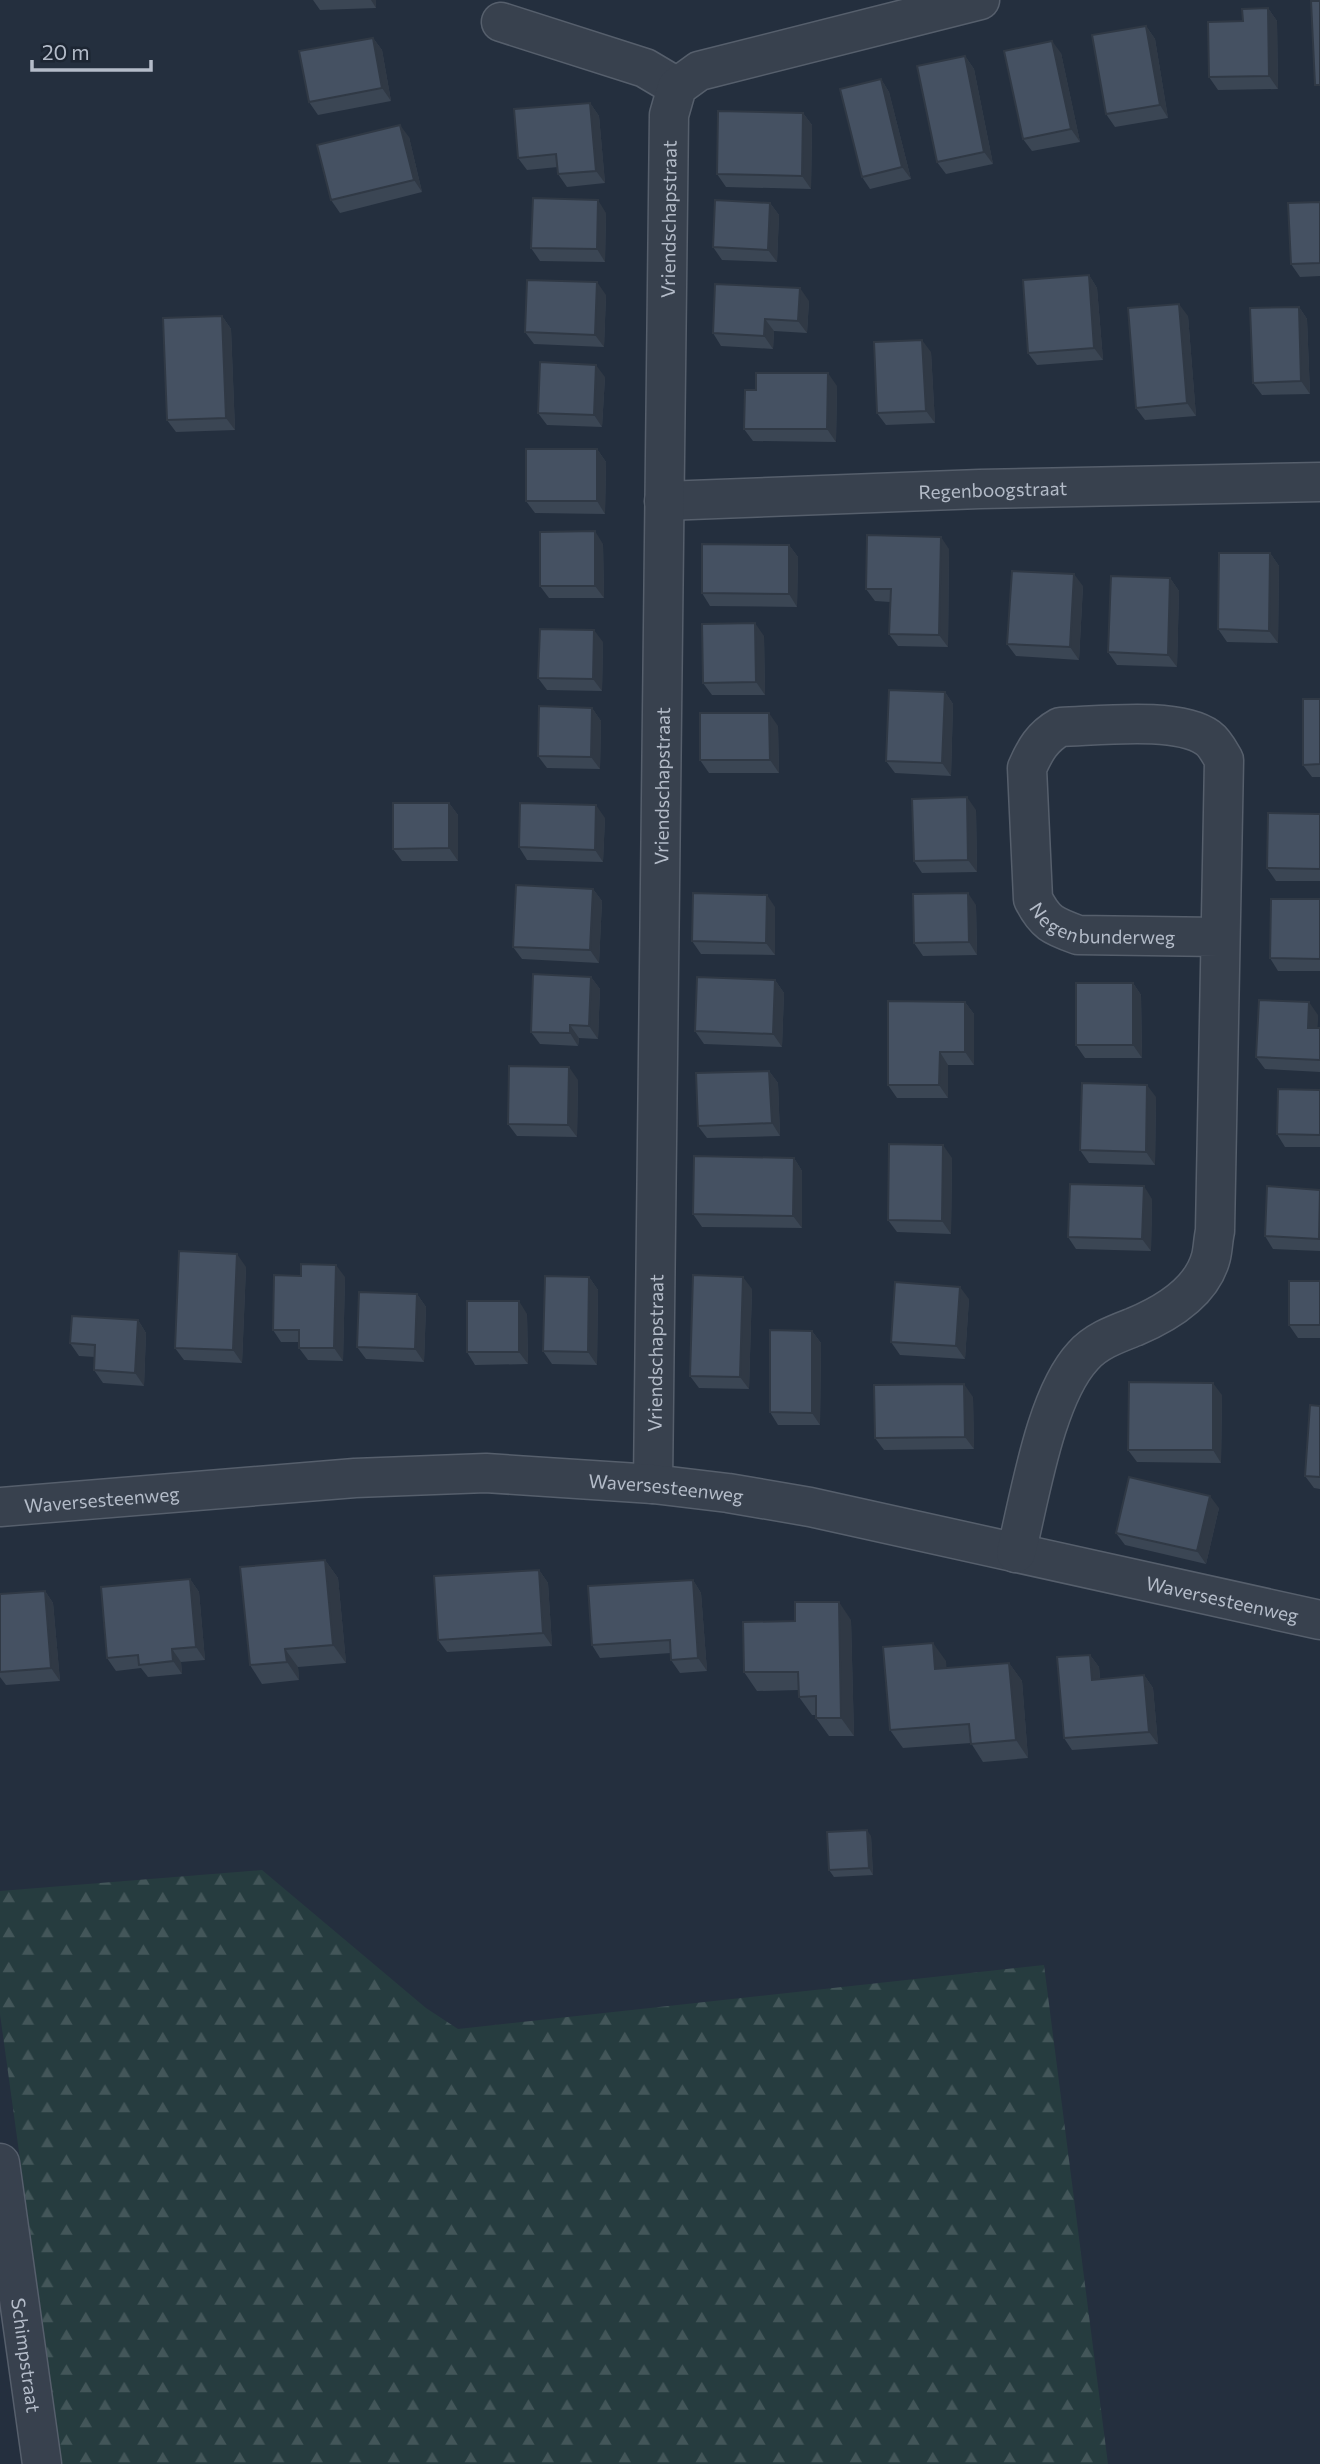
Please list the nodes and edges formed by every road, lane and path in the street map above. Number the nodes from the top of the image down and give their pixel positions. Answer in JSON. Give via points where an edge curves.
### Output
{"nodes":[{"id":1,"x":980,"y":0,"type":"edge"},
{"id":2,"x":501,"y":22,"type":"dead end"},
{"id":3,"x":677,"y":87,"type":"junction"},
{"id":4,"x":1320,"y":482,"type":"edge"},
{"id":5,"x":664,"y":501,"type":"junction"},
{"id":6,"x":1219,"y":937,"type":"junction"},
{"id":7,"x":653,"y":1484,"type":"junction"},
{"id":8,"x":0,"y":1507,"type":"edge"},
{"id":9,"x":1016,"y":1553,"type":"junction"},
{"id":10,"x":1320,"y":1620,"type":"edge"},
{"id":11,"x":0,"y":2163,"type":"edge"},
{"id":12,"x":42,"y":2464,"type":"edge"}],
"edges":[{"from":1,"to":3,"type":"street","via":[[699,71]]},
{"from":2,"to":3,"type":"street","via":[[645,68]]},
{"from":3,"to":5,"type":"street","name":"Vriendschapstraat","via":[[669,115]]},
{"from":4,"to":5,"type":"street","name":"Regenboogstraat"},
{"from":5,"to":7,"type":"street","name":"Vriendschapstraat"},
{"from":6,"to":6,"type":"street","name":"Negenbunderweg","via":[[1224,760],[1211,740],[1176,725],[1060,727],[1046,735],[1027,768],[1033,899],[1043,918],[1078,935]]},
{"from":6,"to":9,"type":"street","name":"Negenbunderweg","via":[[1215,1231],[1210,1260],[1198,1285],[1170,1308],[1109,1336],[1084,1354],[1062,1384]]},
{"from":7,"to":8,"type":"street","name":"Waversesteenweg","via":[[474,1474],[330,1480]]},
{"from":7,"to":9,"type":"street","name":"Waversesteenweg","via":[[810,1507]]},
{"from":9,"to":10,"type":"street","name":"Waversesteenweg"},
{"from":11,"to":12,"type":"street","name":"Schimpstraat"}]}
